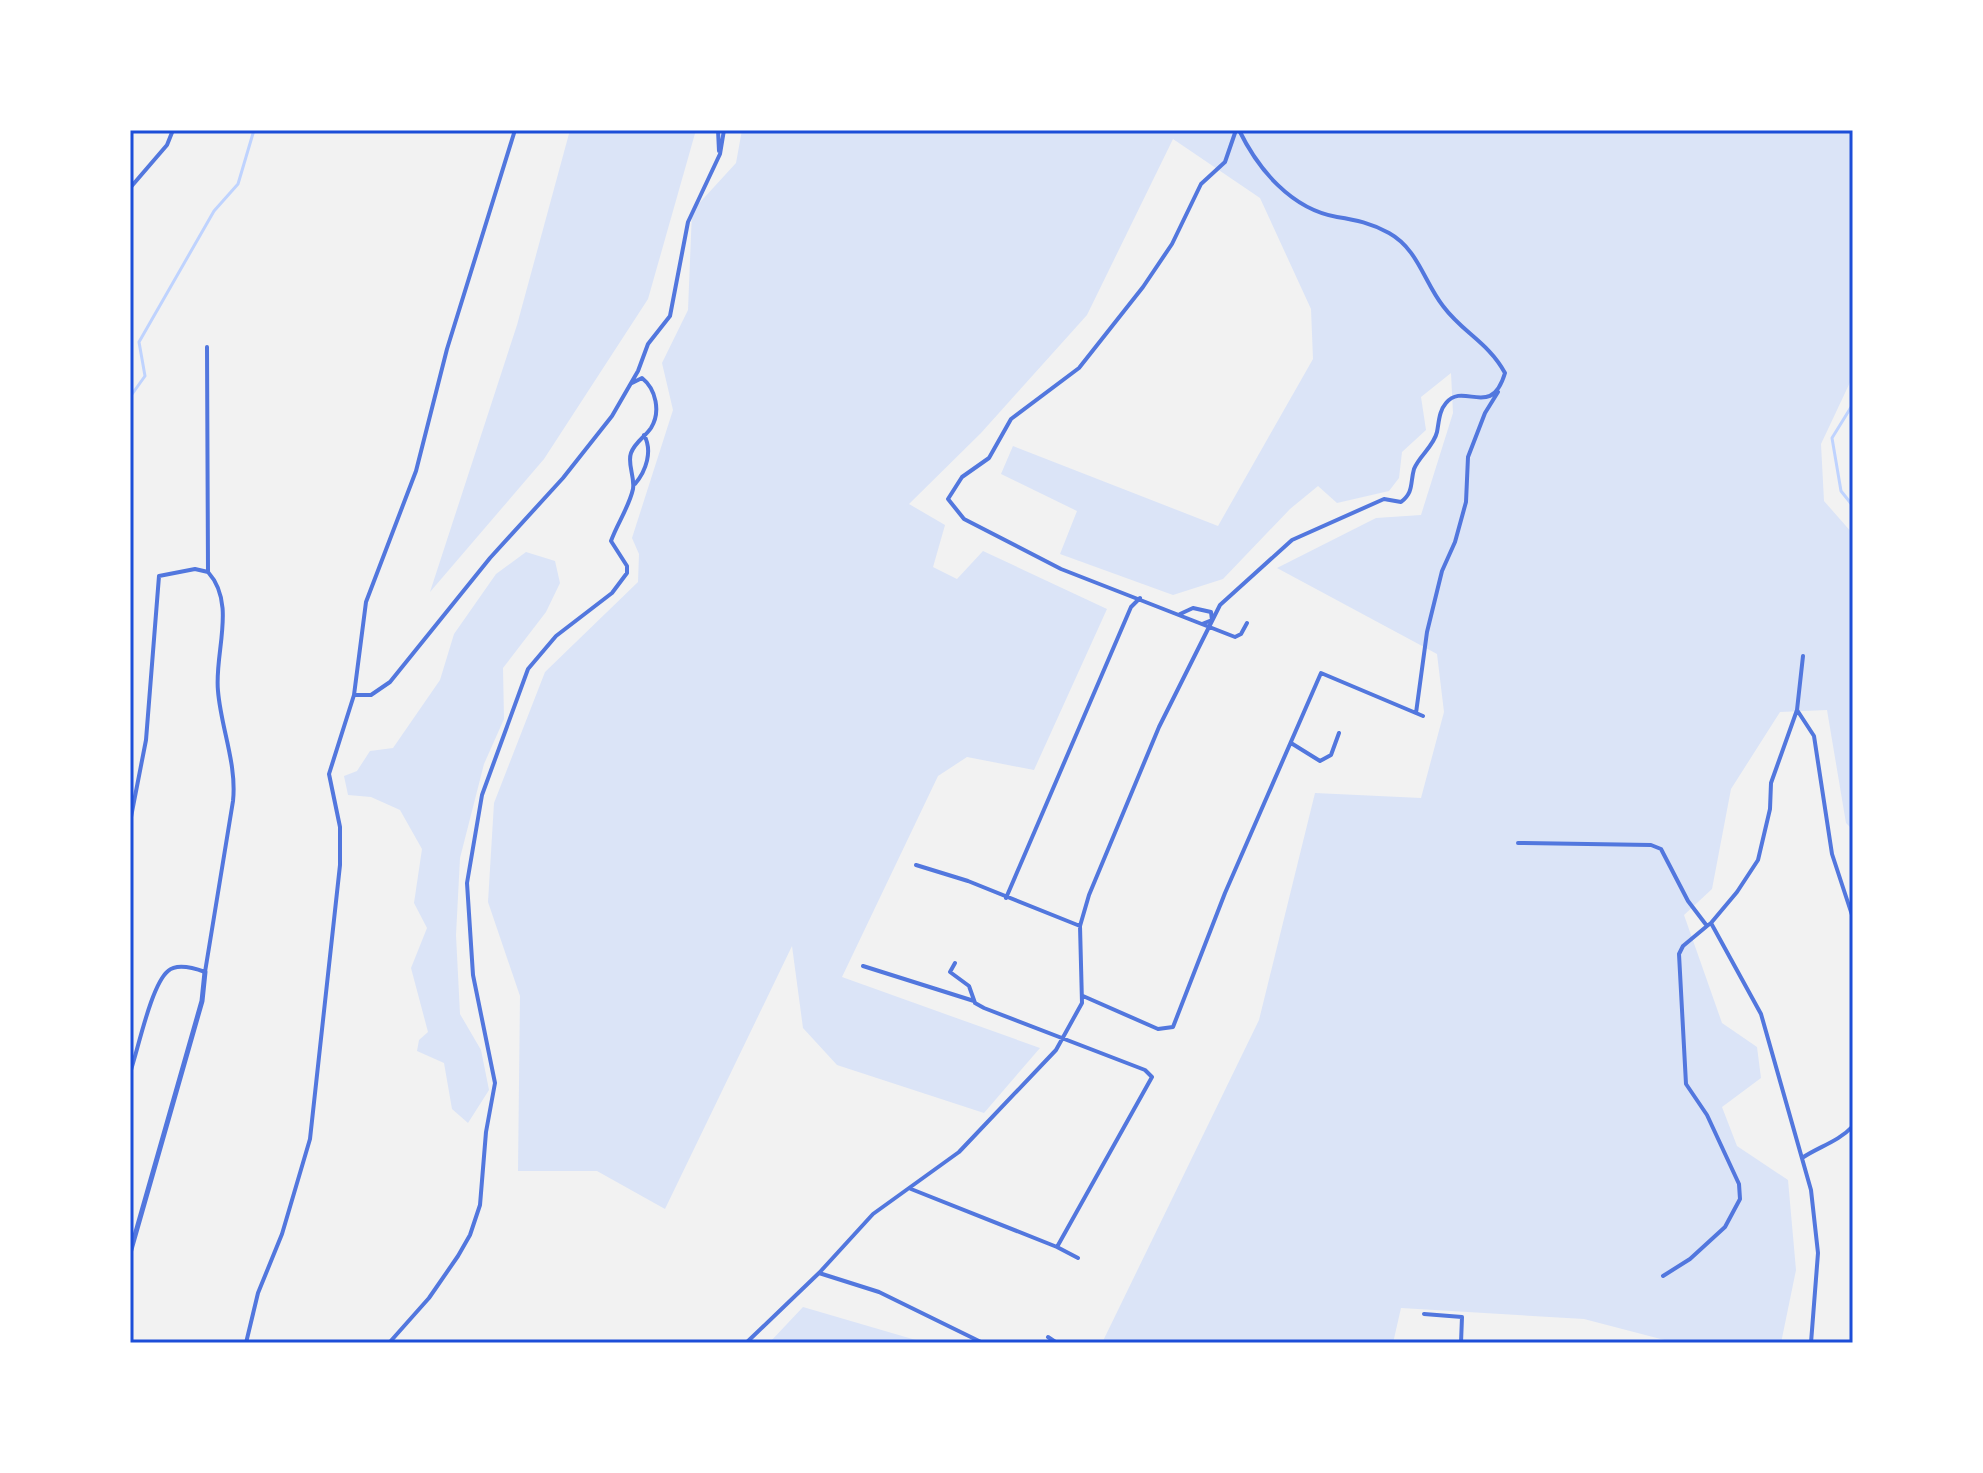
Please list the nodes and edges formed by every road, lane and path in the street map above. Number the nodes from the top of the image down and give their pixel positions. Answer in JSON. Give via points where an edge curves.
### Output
{"nodes":[{"id":1,"x":173,"y":130,"type":"edge"},
{"id":2,"x":515,"y":130,"type":"edge"},
{"id":3,"x":718,"y":130,"type":"edge"},
{"id":4,"x":724,"y":130,"type":"edge"},
{"id":5,"x":1238,"y":130,"type":"edge"},
{"id":6,"x":720,"y":154,"type":"junction"},
{"id":7,"x":130,"y":188,"type":"edge"},
{"id":8,"x":207,"y":347,"type":"dead end"},
{"id":9,"x":632,"y":383,"type":"junction"},
{"id":10,"x":1500,"y":390,"type":"junction"},
{"id":11,"x":644,"y":435,"type":"junction"},
{"id":12,"x":633,"y":487,"type":"junction"},
{"id":13,"x":208,"y":572,"type":"junction"},
{"id":14,"x":1140,"y":598,"type":"junction"},
{"id":15,"x":1180,"y":614,"type":"junction"},
{"id":16,"x":1212,"y":620,"type":"junction"},
{"id":17,"x":1247,"y":623,"type":"dead end"},
{"id":18,"x":1200,"y":624,"type":"junction"},
{"id":19,"x":1209,"y":628,"type":"junction"},
{"id":20,"x":1803,"y":656,"type":"dead end"},
{"id":21,"x":354,"y":695,"type":"junction"},
{"id":22,"x":1797,"y":710,"type":"junction"},
{"id":23,"x":1416,"y":713,"type":"junction"},
{"id":24,"x":1423,"y":716,"type":"dead end"},
{"id":25,"x":1339,"y":733,"type":"dead end"},
{"id":26,"x":1291,"y":743,"type":"junction"},
{"id":27,"x":130,"y":822,"type":"edge"},
{"id":28,"x":1518,"y":843,"type":"dead end"},
{"id":29,"x":916,"y":865,"type":"dead end"},
{"id":30,"x":1006,"y":898,"type":"junction"},
{"id":31,"x":1853,"y":918,"type":"edge"},
{"id":32,"x":1709,"y":924,"type":"junction"},
{"id":33,"x":1080,"y":926,"type":"junction"},
{"id":34,"x":955,"y":963,"type":"dead end"},
{"id":35,"x":863,"y":966,"type":"dead end"},
{"id":36,"x":205,"y":972,"type":"junction"},
{"id":37,"x":1083,"y":996,"type":"junction"},
{"id":38,"x":974,"y":1001,"type":"junction"},
{"id":39,"x":1062,"y":1039,"type":"junction"},
{"id":40,"x":130,"y":1073,"type":"edge"},
{"id":41,"x":1853,"y":1126,"type":"edge"},
{"id":42,"x":1802,"y":1158,"type":"junction"},
{"id":43,"x":911,"y":1189,"type":"junction"},
{"id":44,"x":1057,"y":1247,"type":"junction"},
{"id":45,"x":130,"y":1253,"type":"edge"},
{"id":46,"x":1078,"y":1258,"type":"dead end"},
{"id":47,"x":819,"y":1273,"type":"junction"},
{"id":48,"x":1663,"y":1276,"type":"dead end"},
{"id":49,"x":1424,"y":1314,"type":"dead end"},
{"id":50,"x":1048,"y":1337,"type":"dead end"},
{"id":51,"x":246,"y":1343,"type":"edge"},
{"id":52,"x":389,"y":1343,"type":"edge"},
{"id":53,"x":746,"y":1343,"type":"edge"},
{"id":54,"x":983,"y":1343,"type":"edge"},
{"id":55,"x":1057,"y":1343,"type":"edge"},
{"id":56,"x":1461,"y":1343,"type":"edge"},
{"id":57,"x":1811,"y":1343,"type":"edge"}],
"edges":[{"from":1,"to":7,"type":"street","via":[[167,145]]},
{"from":2,"to":21,"type":"street","via":[[447,349],[416,471],[371,587]]},
{"from":3,"to":6,"type":"street"},
{"from":4,"to":6,"type":"street"},
{"from":5,"to":10,"type":"street","via":[[1283,191],[1336,217],[1357,218],[1402,242],[1443,307],[1494,352],[1505,373]]},
{"from":5,"to":14,"type":"street","via":[[1225,162],[1201,184],[1172,244],[1143,287],[1079,368],[1011,419],[989,458],[962,477],[948,499],[964,519],[1001,539],[1061,569]]},
{"from":6,"to":9,"type":"street","via":[[688,222],[670,316],[648,344]]},
{"from":8,"to":13,"type":"street"},
{"from":9,"to":11,"type":"street","via":[[642,378],[650,384],[656,403]]},
{"from":9,"to":21,"type":"street","via":[[589,448],[490,558],[390,682],[371,695]]},
{"from":10,"to":16,"type":"street","via":[[1490,397],[1451,398],[1445,404],[1437,434],[1414,469],[1405,499],[1384,499],[1282,546],[1228,596]]},
{"from":10,"to":23,"type":"street","via":[[1468,457],[1466,502],[1427,632]]},
{"from":11,"to":12,"type":"street","via":[[631,452]]},
{"from":11,"to":12,"type":"street","via":[[647,460]]},
{"from":12,"to":52,"type":"street","via":[[611,541],[627,573],[612,593],[556,636],[528,669],[482,795],[467,871],[473,975],[495,1083],[480,1205],[458,1256]]},
{"from":13,"to":27,"type":"street","via":[[195,569],[159,576],[146,740]]},
{"from":13,"to":36,"type":"street","via":[[223,604],[218,695],[234,793]]},
{"from":14,"to":15,"type":"street"},
{"from":14,"to":30,"type":"street","via":[[1131,607]]},
{"from":15,"to":16,"type":"street","via":[[1202,608],[1211,612]]},
{"from":15,"to":18,"type":"street"},
{"from":16,"to":18,"type":"street"},
{"from":16,"to":19,"type":"street"},
{"from":17,"to":19,"type":"street","via":[[1235,637]]},
{"from":18,"to":19,"type":"street"},
{"from":19,"to":33,"type":"street","via":[[1159,727]]},
{"from":20,"to":22,"type":"street"},
{"from":21,"to":51,"type":"street","via":[[329,774],[340,827],[340,865],[310,1139]]},
{"from":22,"to":31,"type":"street","via":[[1814,736],[1832,854]]},
{"from":22,"to":32,"type":"street","via":[[1771,783],[1758,860]]},
{"from":23,"to":24,"type":"street"},
{"from":23,"to":26,"type":"street","via":[[1321,673]]},
{"from":25,"to":26,"type":"street","via":[[1331,755],[1320,761]]},
{"from":26,"to":37,"type":"street","via":[[1173,1027],[1158,1029]]},
{"from":28,"to":32,"type":"street","via":[[1661,849],[1682,891]]},
{"from":29,"to":30,"type":"street"},
{"from":30,"to":33,"type":"street"},
{"from":32,"to":42,"type":"street","via":[[1761,1014]]},
{"from":32,"to":48,"type":"street","via":[[1679,954],[1686,1084],[1707,1115],[1739,1184],[1740,1199],[1725,1227]]},
{"from":33,"to":37,"type":"street"},
{"from":34,"to":38,"type":"street","via":[[950,972],[969,986]]},
{"from":35,"to":38,"type":"street"},
{"from":36,"to":40,"type":"street","via":[[177,967],[165,973]]},
{"from":36,"to":45,"type":"street","via":[[199,1013]]},
{"from":37,"to":39,"type":"street"},
{"from":38,"to":39,"type":"street"},
{"from":39,"to":43,"type":"street","via":[[997,1115]]},
{"from":39,"to":44,"type":"street","via":[[1152,1077]]},
{"from":41,"to":42,"type":"street","via":[[1834,1143],[1817,1146]]},
{"from":42,"to":57,"type":"street","via":[[1818,1253]]},
{"from":43,"to":44,"type":"street"},
{"from":43,"to":47,"type":"street","via":[[863,1223]]},
{"from":44,"to":46,"type":"street"},
{"from":47,"to":53,"type":"street"},
{"from":47,"to":54,"type":"street","via":[[879,1292]]},
{"from":49,"to":56,"type":"street","via":[[1462,1317]]},
{"from":50,"to":55,"type":"street"}]}
